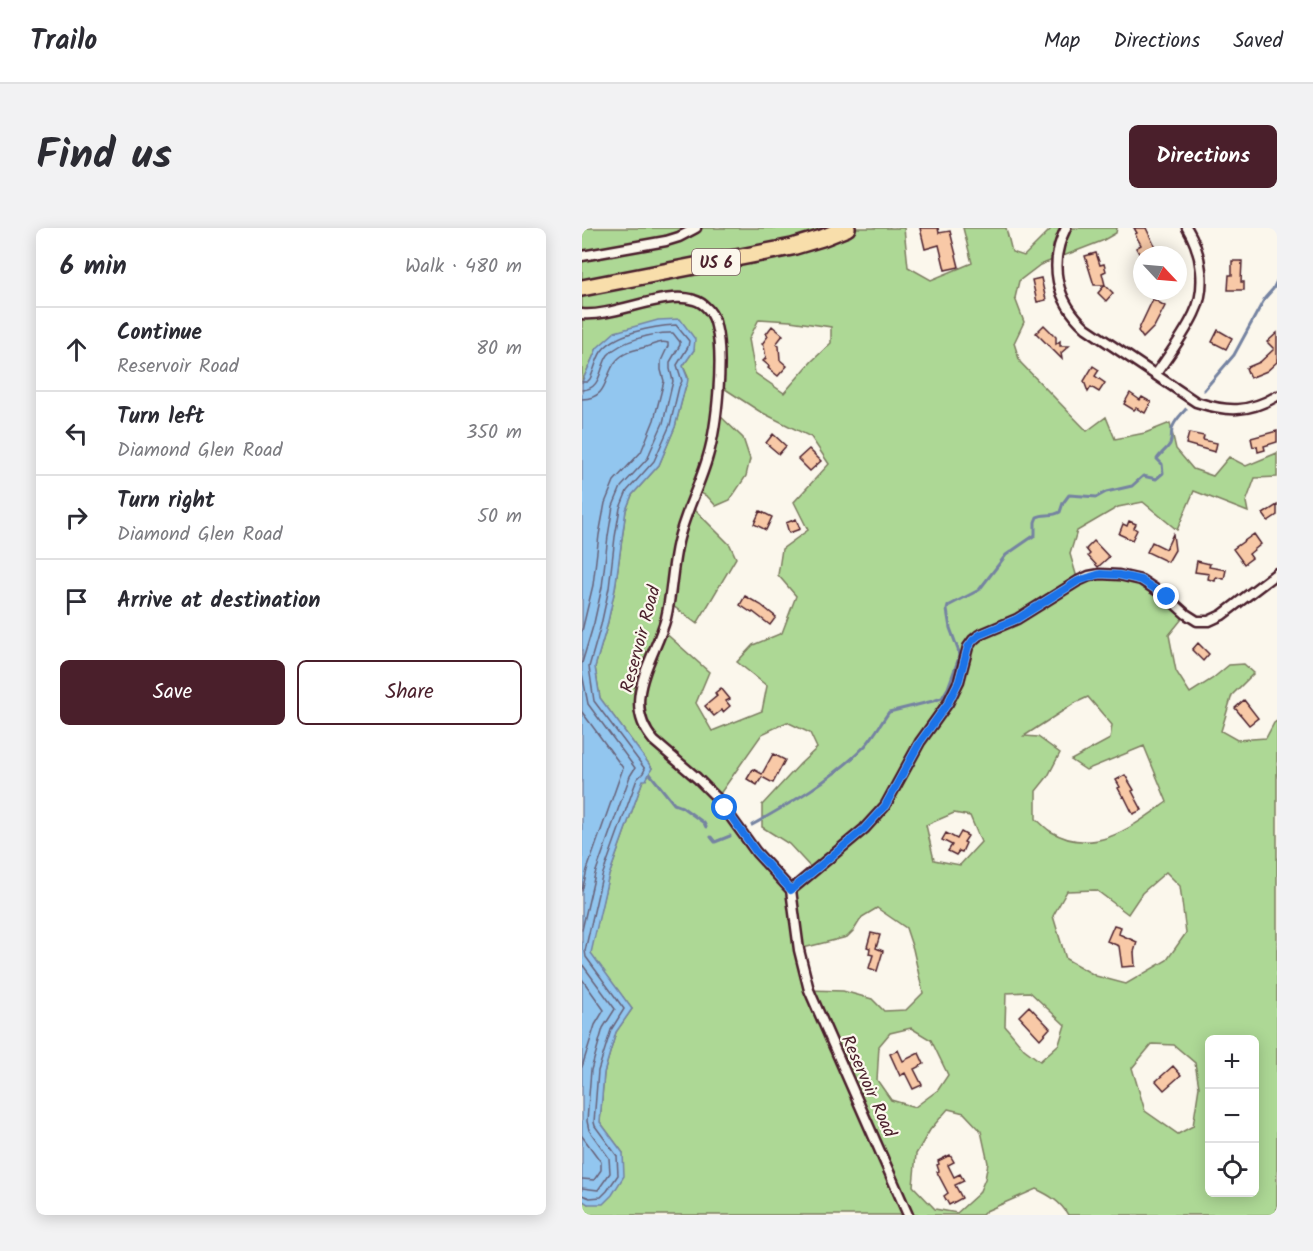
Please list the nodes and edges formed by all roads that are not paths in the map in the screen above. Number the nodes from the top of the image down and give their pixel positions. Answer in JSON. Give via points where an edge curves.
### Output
{"nodes":[{"id":1,"x":696,"y":228,"type":"edge"},
{"id":2,"x":847,"y":228,"type":"edge"},
{"id":3,"x":1066,"y":228,"type":"edge"},
{"id":4,"x":1187,"y":228,"type":"edge"},
{"id":5,"x":582,"y":256,"type":"edge"},
{"id":6,"x":582,"y":288,"type":"edge"},
{"id":7,"x":582,"y":314,"type":"edge"},
{"id":8,"x":1156,"y":374,"type":"junction"},
{"id":9,"x":1277,"y":396,"type":"edge"},
{"id":10,"x":1277,"y":573,"type":"edge"},
{"id":11,"x":791,"y":890,"type":"junction"},
{"id":12,"x":908,"y":1215,"type":"edge"}],
"edges":[{"from":1,"to":5,"type":"street","via":[[666,241]]},
{"from":2,"to":6,"type":"highway","number":"US 6","via":[[792,247]]},
{"from":3,"to":8,"type":"street","via":[[1056,266],[1059,288],[1069,310],[1094,334]]},
{"from":4,"to":8,"type":"street","via":[[1201,265],[1199,303]]},
{"from":7,"to":11,"type":"street","name":"Reservoir Road","via":[[685,298],[705,307],[716,325],[720,355],[714,433],[678,543],[666,617],[641,683],[639,709],[648,734],[717,798],[756,852]]},
{"from":8,"to":9,"type":"street","via":[[1196,402],[1217,408],[1239,410]]},
{"from":10,"to":11,"type":"street","via":[[1216,619],[1203,622],[1141,580],[1100,574],[1078,581],[1017,619],[979,635],[968,647],[948,703],[920,742],[885,806],[864,829]]},
{"from":11,"to":12,"type":"street","name":"Reservoir Road","via":[[809,990]]}]}
